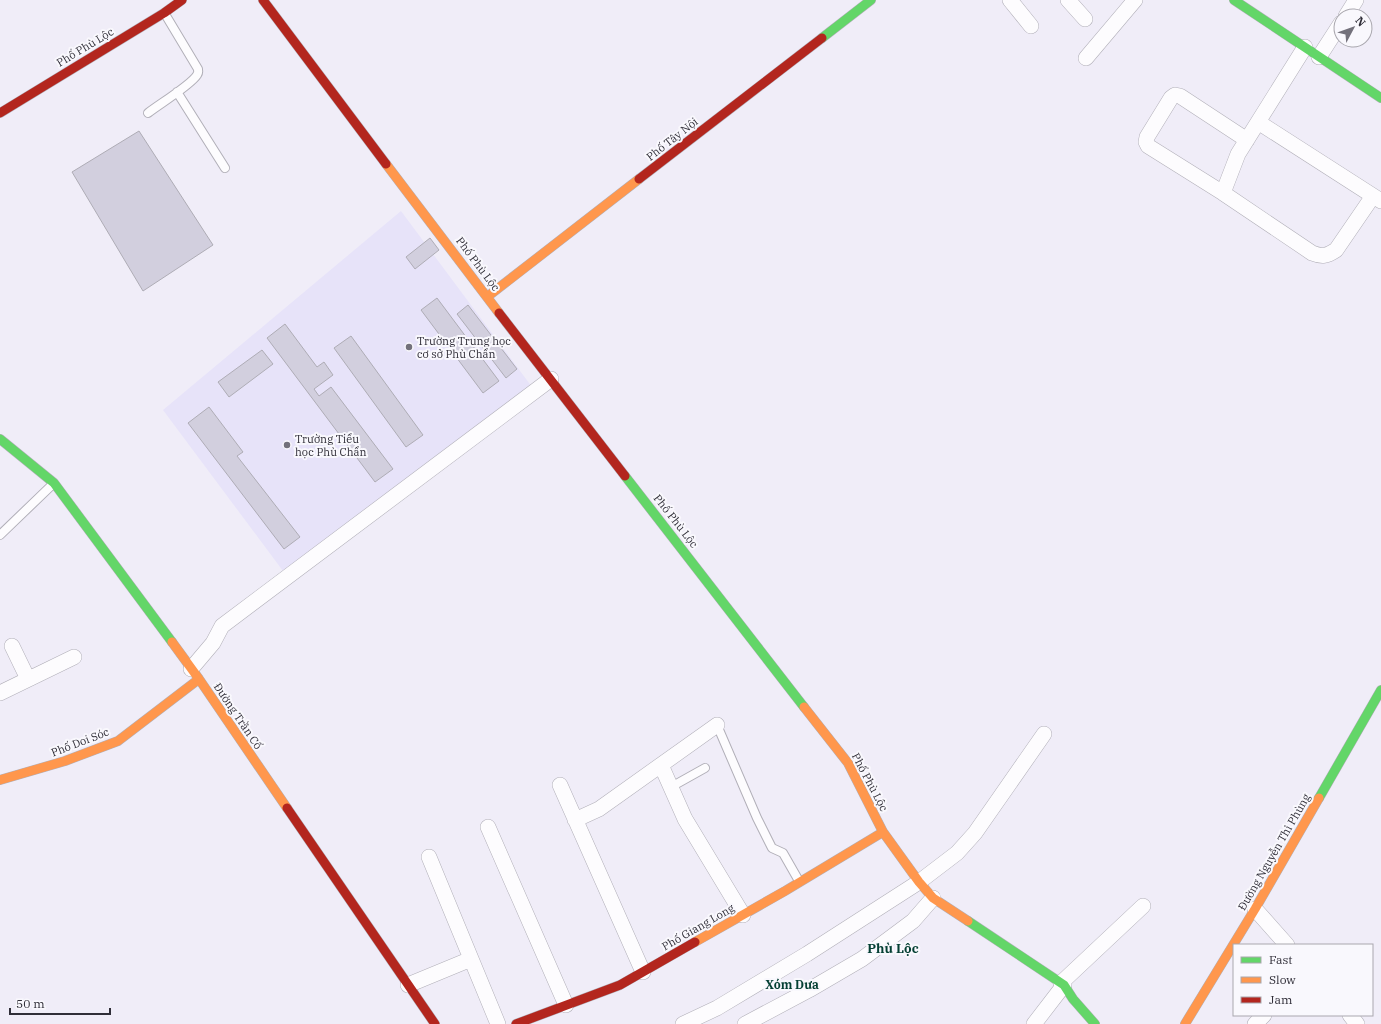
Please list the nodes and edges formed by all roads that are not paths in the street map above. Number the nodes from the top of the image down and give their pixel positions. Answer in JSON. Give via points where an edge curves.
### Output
{"nodes":[{"id":1,"x":182,"y":0,"type":"edge"},
{"id":2,"x":263,"y":0,"type":"edge"},
{"id":3,"x":871,"y":0,"type":"edge"},
{"id":4,"x":1010,"y":0,"type":"edge"},
{"id":5,"x":1068,"y":0,"type":"edge"},
{"id":6,"x":1135,"y":0,"type":"edge"},
{"id":7,"x":1234,"y":0,"type":"edge"},
{"id":8,"x":164,"y":13,"type":"junction"},
{"id":9,"x":1085,"y":19,"type":"dead end"},
{"id":10,"x":1031,"y":26,"type":"dead end"},
{"id":11,"x":1333,"y":35,"type":"edge"},
{"id":12,"x":1305,"y":47,"type":"junction"},
{"id":13,"x":1319,"y":57,"type":"junction"},
{"id":14,"x":1086,"y":58,"type":"dead end"},
{"id":15,"x":177,"y":92,"type":"junction"},
{"id":16,"x":1381,"y":98,"type":"edge"},
{"id":17,"x":0,"y":113,"type":"edge"},
{"id":18,"x":148,"y":113,"type":"dead end"},
{"id":19,"x":1258,"y":122,"type":"junction"},
{"id":20,"x":1247,"y":140,"type":"junction"},
{"id":21,"x":225,"y":168,"type":"dead end"},
{"id":22,"x":1223,"y":193,"type":"junction"},
{"id":23,"x":1377,"y":199,"type":"edge"},
{"id":24,"x":487,"y":297,"type":"junction"},
{"id":25,"x":552,"y":379,"type":"junction"},
{"id":26,"x":0,"y":439,"type":"edge"},
{"id":27,"x":54,"y":483,"type":"junction"},
{"id":28,"x":0,"y":535,"type":"edge"},
{"id":29,"x":12,"y":646,"type":"dead end"},
{"id":30,"x":74,"y":657,"type":"dead end"},
{"id":31,"x":195,"y":674,"type":"junction"},
{"id":32,"x":28,"y":679,"type":"junction"},
{"id":33,"x":1381,"y":690,"type":"edge"},
{"id":34,"x":0,"y":693,"type":"edge"},
{"id":35,"x":717,"y":725,"type":"joint"},
{"id":36,"x":1044,"y":734,"type":"dead end"},
{"id":37,"x":661,"y":766,"type":"junction"},
{"id":38,"x":705,"y":768,"type":"dead end"},
{"id":39,"x":0,"y":780,"type":"edge"},
{"id":40,"x":560,"y":786,"type":"dead end"},
{"id":41,"x":671,"y":787,"type":"junction"},
{"id":42,"x":576,"y":820,"type":"junction"},
{"id":43,"x":488,"y":827,"type":"dead end"},
{"id":44,"x":883,"y":832,"type":"junction"},
{"id":45,"x":429,"y":858,"type":"dead end"},
{"id":46,"x":800,"y":882,"type":"junction"},
{"id":47,"x":919,"y":882,"type":"junction"},
{"id":48,"x":933,"y":898,"type":"junction"},
{"id":49,"x":1143,"y":906,"type":"dead end"},
{"id":50,"x":1255,"y":909,"type":"junction"},
{"id":51,"x":743,"y":915,"type":"junction"},
{"id":52,"x":1234,"y":944,"type":"edge"},
{"id":53,"x":1286,"y":944,"type":"edge"},
{"id":54,"x":1233,"y":945,"type":"edge"},
{"id":55,"x":471,"y":959,"type":"junction"},
{"id":56,"x":643,"y":972,"type":"junction"},
{"id":57,"x":1062,"y":984,"type":"junction"},
{"id":58,"x":408,"y":985,"type":"junction"},
{"id":59,"x":566,"y":1005,"type":"junction"},
{"id":60,"x":1263,"y":1016,"type":"edge"},
{"id":61,"x":435,"y":1024,"type":"edge"},
{"id":62,"x":498,"y":1024,"type":"edge"},
{"id":63,"x":516,"y":1024,"type":"edge"},
{"id":64,"x":683,"y":1024,"type":"edge"},
{"id":65,"x":745,"y":1024,"type":"edge"},
{"id":66,"x":1034,"y":1024,"type":"edge"},
{"id":67,"x":1095,"y":1024,"type":"edge"},
{"id":68,"x":1185,"y":1024,"type":"edge"},
{"id":69,"x":1255,"y":1024,"type":"edge"}],
"edges":[{"from":1,"to":8,"type":"street","name":"Phố Phù Lộc"},
{"from":2,"to":24,"type":"street","name":"Phố Phù Lộc"},
{"from":3,"to":24,"type":"street","name":"Phố Tây Nội"},
{"from":4,"to":10,"type":"street"},
{"from":5,"to":9,"type":"street"},
{"from":6,"to":14,"type":"street"},
{"from":7,"to":12,"type":"street"},
{"from":8,"to":15,"type":"lane","via":[[198,71],[195,77]]},
{"from":8,"to":17,"type":"street","name":"Phố Phù Lộc"},
{"from":11,"to":13,"type":"street"},
{"from":12,"to":13,"type":"street"},
{"from":12,"to":19,"type":"street"},
{"from":13,"to":16,"type":"street"},
{"from":15,"to":18,"type":"lane"},
{"from":15,"to":21,"type":"lane"},
{"from":19,"to":20,"type":"street"},
{"from":19,"to":23,"type":"street"},
{"from":20,"to":22,"type":"street","via":[[1238,154]]},
{"from":20,"to":22,"type":"street","via":[[1175,95],[1170,98],[1147,137],[1148,146]]},
{"from":22,"to":23,"type":"street","via":[[1312,254],[1320,256],[1329,255],[1336,250]]},
{"from":24,"to":25,"type":"street","name":"Phố Phù Lộc"},
{"from":25,"to":31,"type":"street","via":[[222,626]]},
{"from":25,"to":44,"type":"street","name":"Phố Phù Lộc","via":[[843,757]]},
{"from":26,"to":27,"type":"street","name":"Đường Trần Cố"},
{"from":27,"to":28,"type":"lane"},
{"from":27,"to":31,"type":"street","name":"Đường Trần Cố"},
{"from":29,"to":32,"type":"street"},
{"from":30,"to":32,"type":"street"},
{"from":31,"to":39,"type":"street","name":"Phố Doi Sóc","via":[[118,740],[65,762]]},
{"from":31,"to":58,"type":"street","name":"Đường Trần Cố"},
{"from":32,"to":34,"type":"street"},
{"from":33,"to":50,"type":"street","name":"Đường Nguyễn Thì Phùng"},
{"from":35,"to":37,"type":"street"},
{"from":35,"to":46,"type":"lane","via":[[772,848],[783,853]]},
{"from":36,"to":47,"type":"street","via":[[975,833],[957,853]]},
{"from":37,"to":41,"type":"street"},
{"from":37,"to":42,"type":"street","via":[[599,810]]},
{"from":38,"to":41,"type":"lane"},
{"from":40,"to":42,"type":"street"},
{"from":41,"to":51,"type":"street","via":[[685,819]]},
{"from":42,"to":56,"type":"street"},
{"from":43,"to":59,"type":"street"},
{"from":44,"to":46,"type":"street","name":"Phố Giang Long"},
{"from":44,"to":47,"type":"street","name":"Phố Phù Lộc"},
{"from":45,"to":55,"type":"street"},
{"from":46,"to":51,"type":"street","name":"Phố Giang Long"},
{"from":47,"to":48,"type":"street","name":"Phố Phù Lộc"},
{"from":47,"to":64,"type":"street","via":[[801,957],[716,1008]]},
{"from":48,"to":57,"type":"street","name":"Phố Phù Lộc"},
{"from":48,"to":65,"type":"street","via":[[913,922],[862,959]]},
{"from":49,"to":57,"type":"street"},
{"from":50,"to":52,"type":"street","name":"Đường Nguyễn Thì Phùng"},
{"from":50,"to":53,"type":"street"},
{"from":51,"to":56,"type":"street","name":"Phố Giang Long"},
{"from":54,"to":68,"type":"street","name":"Đường Nguyễn Thì Phùng"},
{"from":55,"to":58,"type":"street"},
{"from":55,"to":62,"type":"street"},
{"from":56,"to":59,"type":"street","name":"Phố Giang Long","via":[[620,985]]},
{"from":57,"to":66,"type":"street"},
{"from":57,"to":67,"type":"street","name":"Phố Phù Lộc"},
{"from":58,"to":61,"type":"street","name":"Đường Trần Cố"},
{"from":59,"to":63,"type":"street","name":"Phố Giang Long"},
{"from":60,"to":69,"type":"street"}]}
